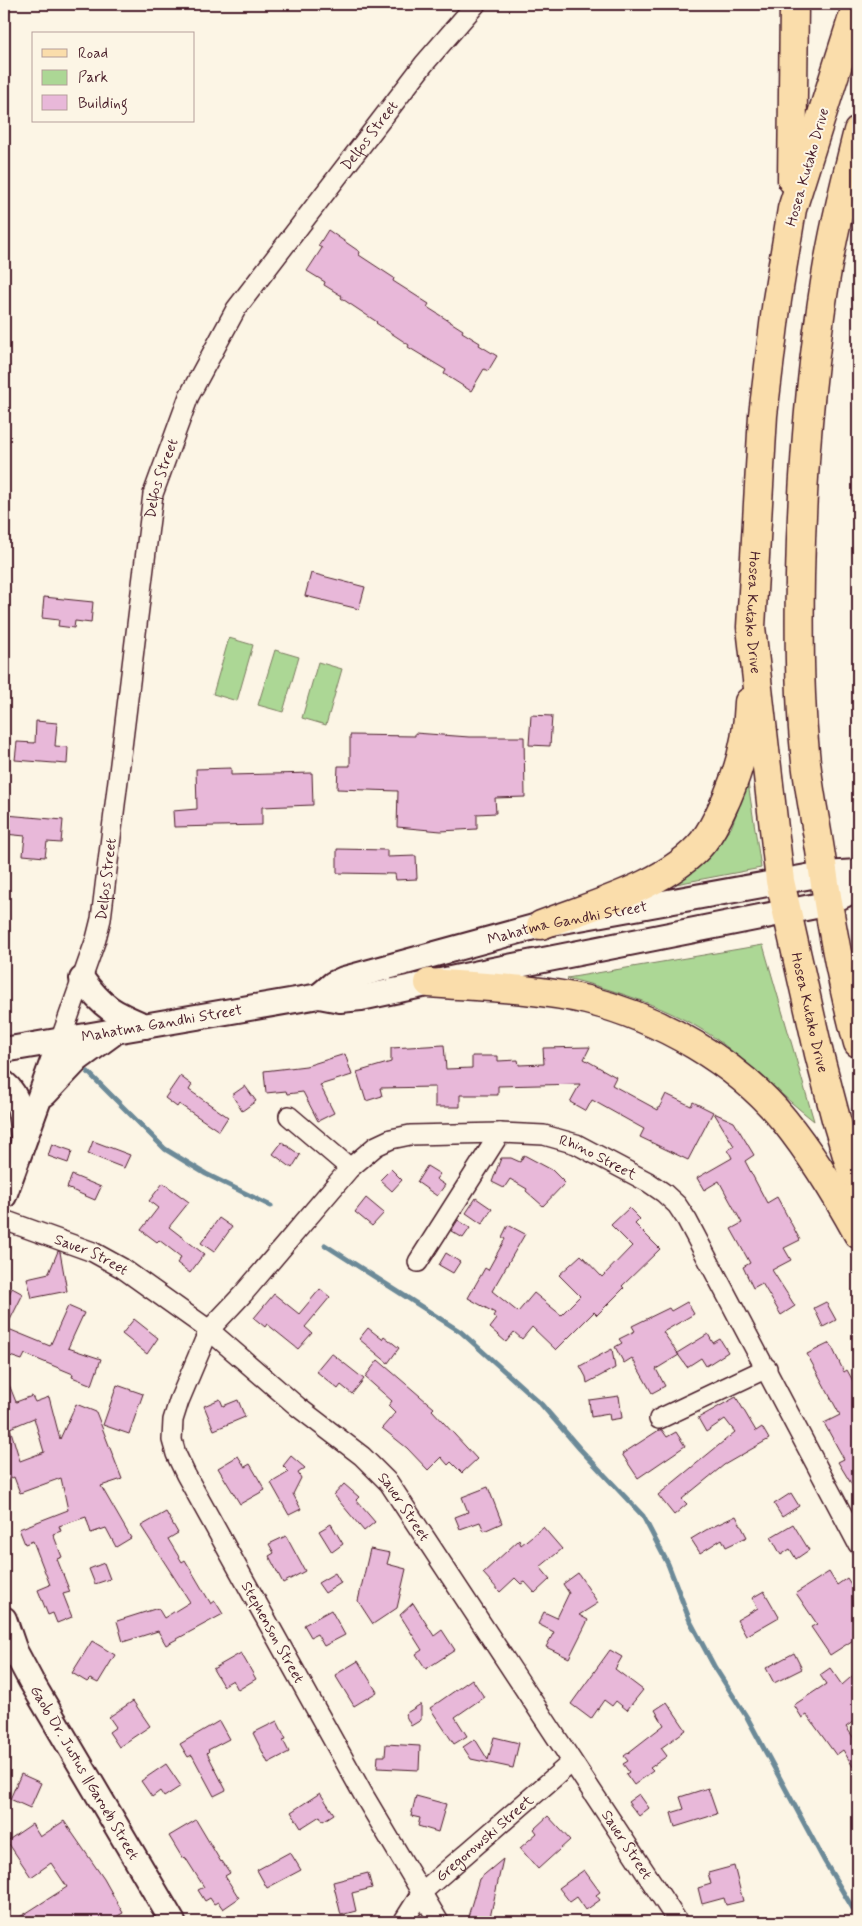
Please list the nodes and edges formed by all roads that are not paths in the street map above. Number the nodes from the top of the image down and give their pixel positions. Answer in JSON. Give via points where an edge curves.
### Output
{"nodes":[{"id":1,"x":476,"y":4,"type":"edge"},
{"id":2,"x":794,"y":4,"type":"edge"},
{"id":3,"x":857,"y":4,"type":"edge"},
{"id":4,"x":858,"y":131,"type":"edge"},
{"id":5,"x":792,"y":209,"type":"junction"},
{"id":6,"x":751,"y":627,"type":"junction"},
{"id":7,"x":858,"y":872,"type":"edge"},
{"id":8,"x":823,"y":874,"type":"junction"},
{"id":9,"x":780,"y":881,"type":"junction"},
{"id":10,"x":858,"y":888,"type":"edge"},
{"id":11,"x":828,"y":904,"type":"junction"},
{"id":12,"x":787,"y":912,"type":"junction"},
{"id":13,"x":541,"y":925,"type":"junction"},
{"id":14,"x":82,"y":980,"type":"junction"},
{"id":15,"x":429,"y":983,"type":"junction"},
{"id":16,"x":319,"y":996,"type":"junction"},
{"id":17,"x":145,"y":1026,"type":"junction"},
{"id":18,"x":119,"y":1030,"type":"junction"},
{"id":19,"x":60,"y":1041,"type":"junction"},
{"id":20,"x":858,"y":1043,"type":"edge"},
{"id":21,"x":4,"y":1050,"type":"edge"},
{"id":22,"x":4,"y":1083,"type":"edge"},
{"id":23,"x":40,"y":1099,"type":"junction"},
{"id":24,"x":289,"y":1116,"type":"dead end"},
{"id":25,"x":500,"y":1133,"type":"junction"},
{"id":26,"x":23,"y":1141,"type":"junction"},
{"id":27,"x":350,"y":1168,"type":"junction"},
{"id":28,"x":858,"y":1192,"type":"edge"},
{"id":29,"x":4,"y":1196,"type":"edge"},
{"id":30,"x":4,"y":1220,"type":"edge"},
{"id":31,"x":858,"y":1234,"type":"edge"},
{"id":32,"x":418,"y":1262,"type":"dead end"},
{"id":33,"x":209,"y":1330,"type":"junction"},
{"id":34,"x":766,"y":1368,"type":"junction"},
{"id":35,"x":659,"y":1419,"type":"dead end"},
{"id":36,"x":858,"y":1544,"type":"edge"},
{"id":37,"x":4,"y":1619,"type":"edge"},
{"id":38,"x":572,"y":1762,"type":"junction"},
{"id":39,"x":422,"y":1892,"type":"junction"},
{"id":40,"x":173,"y":1922,"type":"edge"},
{"id":41,"x":403,"y":1922,"type":"edge"},
{"id":42,"x":439,"y":1922,"type":"edge"},
{"id":43,"x":678,"y":1922,"type":"edge"}],
"edges":[{"from":1,"to":14,"type":"street","name":"Delfos Street","via":[[424,64],[236,309],[189,396],[153,494],[105,894],[96,939]]},
{"from":2,"to":5,"type":"main road"},
{"from":3,"to":5,"type":"main road","name":"Hosea Kutako Drive"},
{"from":4,"to":8,"type":"main road","via":[[826,275],[806,431],[801,516],[799,631],[805,752]]},
{"from":5,"to":6,"type":"main road","name":"Hosea Kutako Drive","via":[[763,415]]},
{"from":6,"to":9,"type":"main road","name":"Hosea Kutako Drive"},
{"from":6,"to":13,"type":"main road","via":[[748,721],[736,777],[715,824],[686,859],[655,879]]},
{"from":7,"to":8,"type":"street","name":"Mahatma Gandhi Street"},
{"from":8,"to":9,"type":"street","name":"Mahatma Gandhi Street"},
{"from":8,"to":11,"type":"main road"},
{"from":9,"to":12,"type":"main road","name":"Hosea Kutako Drive"},
{"from":9,"to":13,"type":"street","name":"Mahatma Gandhi Street"},
{"from":10,"to":11,"type":"street","name":"Mahatma Gandhi Street"},
{"from":11,"to":12,"type":"street","name":"Mahatma Gandhi Street"},
{"from":11,"to":20,"type":"main road"},
{"from":12,"to":15,"type":"street","name":"Mahatma Gandhi Street"},
{"from":12,"to":28,"type":"main road","name":"Hosea Kutako Drive","via":[[818,1054]]},
{"from":13,"to":16,"type":"street","name":"Mahatma Gandhi Street","via":[[344,979]]},
{"from":14,"to":17,"type":"street","via":[[107,1008]]},
{"from":14,"to":19,"type":"street","name":"Delfos Street"},
{"from":15,"to":16,"type":"street","name":"Mahatma Gandhi Street","via":[[361,998],[340,1000]]},
{"from":15,"to":31,"type":"main road","via":[[545,992],[588,1000],[624,1012],[698,1045],[765,1099],[784,1120],[833,1189]]},
{"from":16,"to":17,"type":"street","name":"Mahatma Gandhi Street"},
{"from":17,"to":18,"type":"street","name":"Mahatma Gandhi Street"},
{"from":18,"to":19,"type":"street","name":"Mahatma Gandhi Street"},
{"from":18,"to":23,"type":"street","via":[[78,1060]]},
{"from":19,"to":21,"type":"street","name":"Mahatma Gandhi Street"},
{"from":19,"to":23,"type":"street"},
{"from":22,"to":26,"type":"street","via":[[20,1108]]},
{"from":23,"to":26,"type":"street"},
{"from":24,"to":27,"type":"street"},
{"from":25,"to":27,"type":"street","name":"Rhino Street","via":[[410,1135],[391,1139],[376,1146]]},
{"from":25,"to":32,"type":"street"},
{"from":25,"to":34,"type":"street","name":"Rhino Street","via":[[544,1135],[576,1144],[648,1182],[677,1205]]},
{"from":26,"to":29,"type":"street"},
{"from":27,"to":33,"type":"street","name":"Rhino Street"},
{"from":30,"to":33,"type":"street","name":"Sauer Street","via":[[99,1255]]},
{"from":33,"to":38,"type":"street","name":"Sauer Street","via":[[298,1407],[362,1456],[388,1483]]},
{"from":33,"to":39,"type":"street","name":"Stephenson Street","via":[[173,1420],[172,1440],[176,1454],[339,1751]]},
{"from":34,"to":35,"type":"street"},
{"from":34,"to":36,"type":"street","name":"Rhino Street"},
{"from":37,"to":40,"type":"street","name":"Gaob Dr. Justus ǁGaroëb Street","via":[[15,1652],[31,1681]]},
{"from":38,"to":39,"type":"street","name":"Gregorowski Street"},
{"from":38,"to":43,"type":"street","name":"Sauer Street"},
{"from":39,"to":41,"type":"street","name":"Gregorowski Street"},
{"from":39,"to":42,"type":"street","name":"Stephenson Street"}]}
